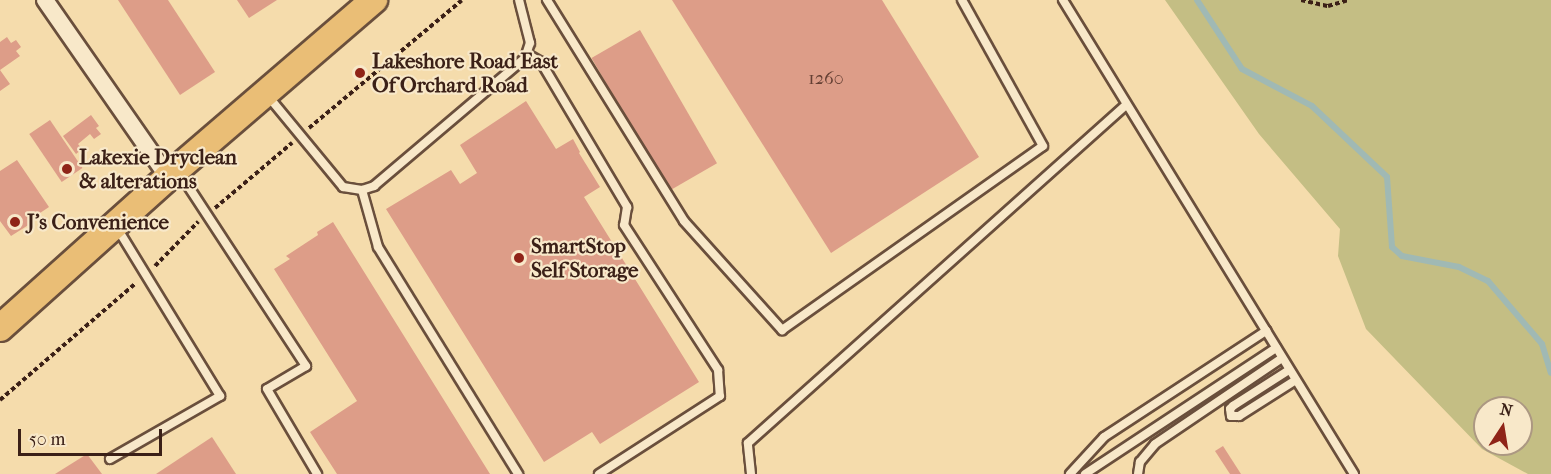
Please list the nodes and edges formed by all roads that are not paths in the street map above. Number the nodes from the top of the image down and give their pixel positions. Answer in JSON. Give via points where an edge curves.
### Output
{"nodes":[{"id":1,"x":45,"y":0,"type":"edge"},
{"id":2,"x":374,"y":0,"type":"edge"},
{"id":3,"x":519,"y":0,"type":"edge"},
{"id":4,"x":547,"y":0,"type":"edge"},
{"id":5,"x":962,"y":0,"type":"edge"},
{"id":6,"x":1063,"y":0,"type":"edge"},
{"id":7,"x":527,"y":54,"type":"junction"},
{"id":8,"x":265,"y":93,"type":"junction"},
{"id":9,"x":1126,"y":105,"type":"junction"},
{"id":10,"x":172,"y":173,"type":"junction"},
{"id":11,"x":362,"y":190,"type":"junction"},
{"id":12,"x":115,"y":225,"type":"junction"},
{"id":13,"x":0,"y":328,"type":"edge"},
{"id":14,"x":1266,"y":331,"type":"junction"},
{"id":15,"x":1276,"y":348,"type":"junction"},
{"id":16,"x":1282,"y":358,"type":"junction"},
{"id":17,"x":1290,"y":370,"type":"junction"},
{"id":18,"x":1296,"y":380,"type":"junction"},
{"id":19,"x":110,"y":459,"type":"dead end"},
{"id":20,"x":317,"y":474,"type":"edge"},
{"id":21,"x":518,"y":474,"type":"edge"},
{"id":22,"x":599,"y":474,"type":"edge"},
{"id":23,"x":751,"y":474,"type":"edge"},
{"id":24,"x":1070,"y":474,"type":"edge"},
{"id":25,"x":1085,"y":474,"type":"edge"},
{"id":26,"x":1138,"y":474,"type":"edge"},
{"id":27,"x":1354,"y":474,"type":"edge"}],
"edges":[{"from":1,"to":10,"type":"street"},
{"from":2,"to":8,"type":"main road"},
{"from":3,"to":7,"type":"lane","via":[[529,33]]},
{"from":4,"to":5,"type":"lane","via":[[684,221],[782,330],[1043,146]]},
{"from":6,"to":9,"type":"lane"},
{"from":7,"to":11,"type":"lane","via":[[374,186]]},
{"from":7,"to":22,"type":"lane","via":[[541,63],[627,207],[624,225],[718,370],[720,396]]},
{"from":8,"to":10,"type":"main road"},
{"from":8,"to":11,"type":"lane","via":[[343,187]]},
{"from":9,"to":14,"type":"lane"},
{"from":9,"to":23,"type":"lane","via":[[748,443]]},
{"from":10,"to":12,"type":"main road"},
{"from":10,"to":20,"type":"lane","via":[[306,366],[267,389]]},
{"from":11,"to":21,"type":"lane","via":[[378,247]]},
{"from":12,"to":13,"type":"main road"},
{"from":12,"to":19,"type":"lane","via":[[220,396]]},
{"from":14,"to":15,"type":"lane"},
{"from":14,"to":24,"type":"lane","via":[[1104,437]]},
{"from":15,"to":16,"type":"lane"},
{"from":15,"to":25,"type":"lane"},
{"from":16,"to":17,"type":"lane"},
{"from":16,"to":26,"type":"lane","via":[[1155,444],[1140,462]]},
{"from":17,"to":18,"type":"lane"},
{"from":17,"to":18,"type":"lane","via":[[1233,406],[1231,416],[1239,416]]},
{"from":18,"to":27,"type":"lane"}]}
